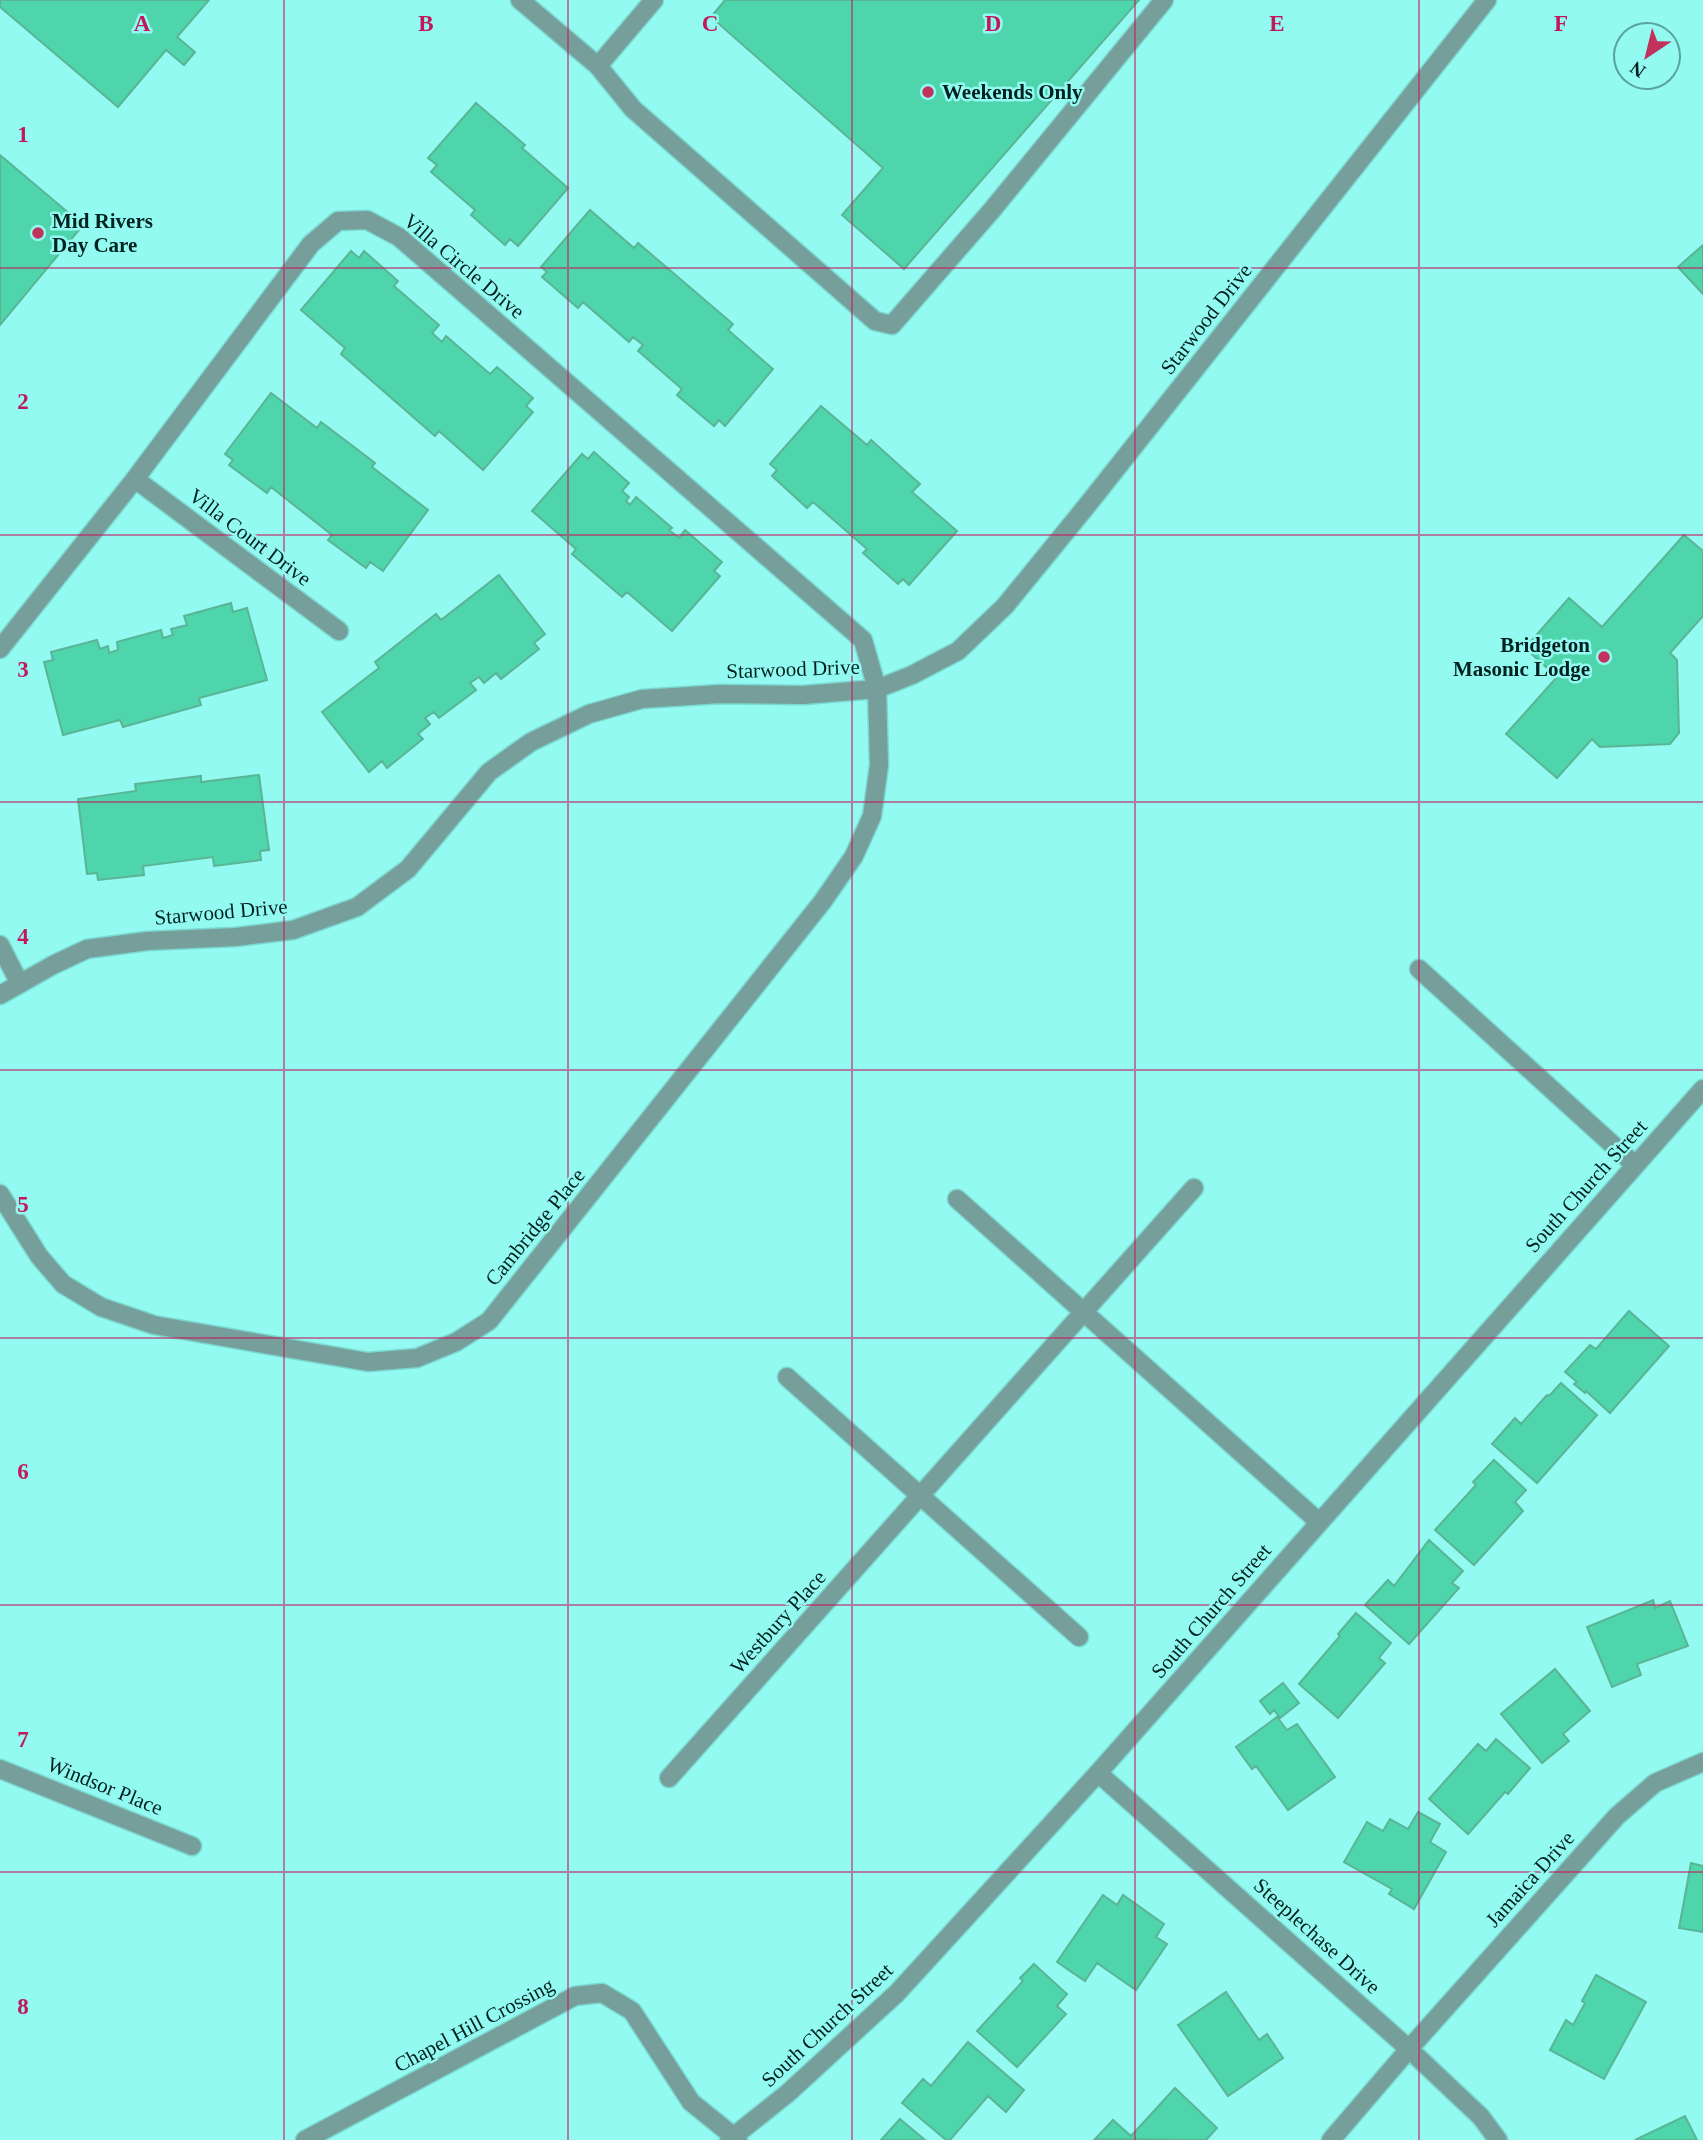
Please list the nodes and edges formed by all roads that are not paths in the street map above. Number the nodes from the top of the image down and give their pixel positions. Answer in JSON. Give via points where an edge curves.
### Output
{"nodes":[{"id":1,"x":520,"y":0,"type":"edge"},
{"id":2,"x":654,"y":0,"type":"edge"},
{"id":3,"x":1164,"y":0,"type":"edge"},
{"id":4,"x":1487,"y":0,"type":"edge"},
{"id":5,"x":598,"y":66,"type":"junction"},
{"id":6,"x":135,"y":479,"type":"junction"},
{"id":7,"x":339,"y":631,"type":"dead end"},
{"id":8,"x":0,"y":649,"type":"edge"},
{"id":9,"x":877,"y":688,"type":"junction"},
{"id":10,"x":0,"y":945,"type":"edge"},
{"id":11,"x":1419,"y":969,"type":"dead end"},
{"id":12,"x":20,"y":984,"type":"junction"},
{"id":13,"x":0,"y":995,"type":"edge"},
{"id":14,"x":1703,"y":1089,"type":"edge"},
{"id":15,"x":1635,"y":1165,"type":"junction"},
{"id":16,"x":1194,"y":1188,"type":"dead end"},
{"id":17,"x":0,"y":1194,"type":"edge"},
{"id":18,"x":957,"y":1199,"type":"dead end"},
{"id":19,"x":1084,"y":1313,"type":"junction"},
{"id":20,"x":787,"y":1377,"type":"dead end"},
{"id":21,"x":920,"y":1496,"type":"junction"},
{"id":22,"x":1319,"y":1522,"type":"junction"},
{"id":23,"x":1079,"y":1637,"type":"dead end"},
{"id":24,"x":1703,"y":1762,"type":"edge"},
{"id":25,"x":0,"y":1769,"type":"edge"},
{"id":26,"x":1098,"y":1773,"type":"junction"},
{"id":27,"x":669,"y":1779,"type":"dead end"},
{"id":28,"x":192,"y":1846,"type":"dead end"},
{"id":29,"x":1409,"y":2049,"type":"junction"},
{"id":30,"x":734,"y":2139,"type":"edge"},
{"id":31,"x":305,"y":2140,"type":"edge"},
{"id":32,"x":1331,"y":2140,"type":"edge"},
{"id":33,"x":1498,"y":2140,"type":"edge"}],
"edges":[{"from":1,"to":5,"type":"street"},
{"from":2,"to":5,"type":"street"},
{"from":3,"to":5,"type":"street","via":[[892,326],[875,321],[633,109]]},
{"from":4,"to":9,"type":"street","name":"Starwood Drive","via":[[1005,606],[958,651]]},
{"from":6,"to":7,"type":"street","name":"Villa Court Drive"},
{"from":6,"to":8,"type":"street","name":"Villa Circle Drive"},
{"from":6,"to":9,"type":"street","name":"Villa Circle Drive","via":[[311,244],[338,221],[367,220],[399,237],[863,640]]},
{"from":9,"to":12,"type":"street","name":"Starwood Drive","via":[[803,695],[642,699],[589,714],[531,742],[489,772],[408,869],[357,907],[293,930],[88,949]]},
{"from":9,"to":17,"type":"street","name":"Cambridge Place","via":[[879,765],[872,816],[854,856],[489,1321],[456,1342],[417,1358],[368,1362],[155,1325],[101,1307],[63,1284],[39,1256]]},
{"from":10,"to":12,"type":"street"},
{"from":11,"to":15,"type":"street"},
{"from":12,"to":13,"type":"street","name":"Starwood Drive"},
{"from":14,"to":15,"type":"street","name":"South Church Street"},
{"from":15,"to":22,"type":"street","name":"South Church Street"},
{"from":16,"to":19,"type":"street","name":"Westbury Place"},
{"from":18,"to":19,"type":"street"},
{"from":19,"to":21,"type":"street","name":"Westbury Place"},
{"from":19,"to":22,"type":"street"},
{"from":20,"to":21,"type":"street"},
{"from":21,"to":23,"type":"street"},
{"from":21,"to":27,"type":"street","name":"Westbury Place"},
{"from":22,"to":26,"type":"street","name":"South Church Street"},
{"from":24,"to":29,"type":"street","name":"Jamaica Drive","via":[[1655,1783],[1617,1816]]},
{"from":25,"to":28,"type":"street","name":"Windsor Place"},
{"from":26,"to":29,"type":"street","name":"Steeplechase Drive"},
{"from":26,"to":30,"type":"street","name":"South Church Street","via":[[897,1993]]},
{"from":29,"to":32,"type":"street","name":"Jamaica Drive"},
{"from":29,"to":33,"type":"street","name":"Steeplechase Drive","via":[[1481,2117]]},
{"from":30,"to":31,"type":"street","name":"Chapel Hill Crossing","via":[[691,2102],[632,2011],[602,1993],[575,1996]]}]}
